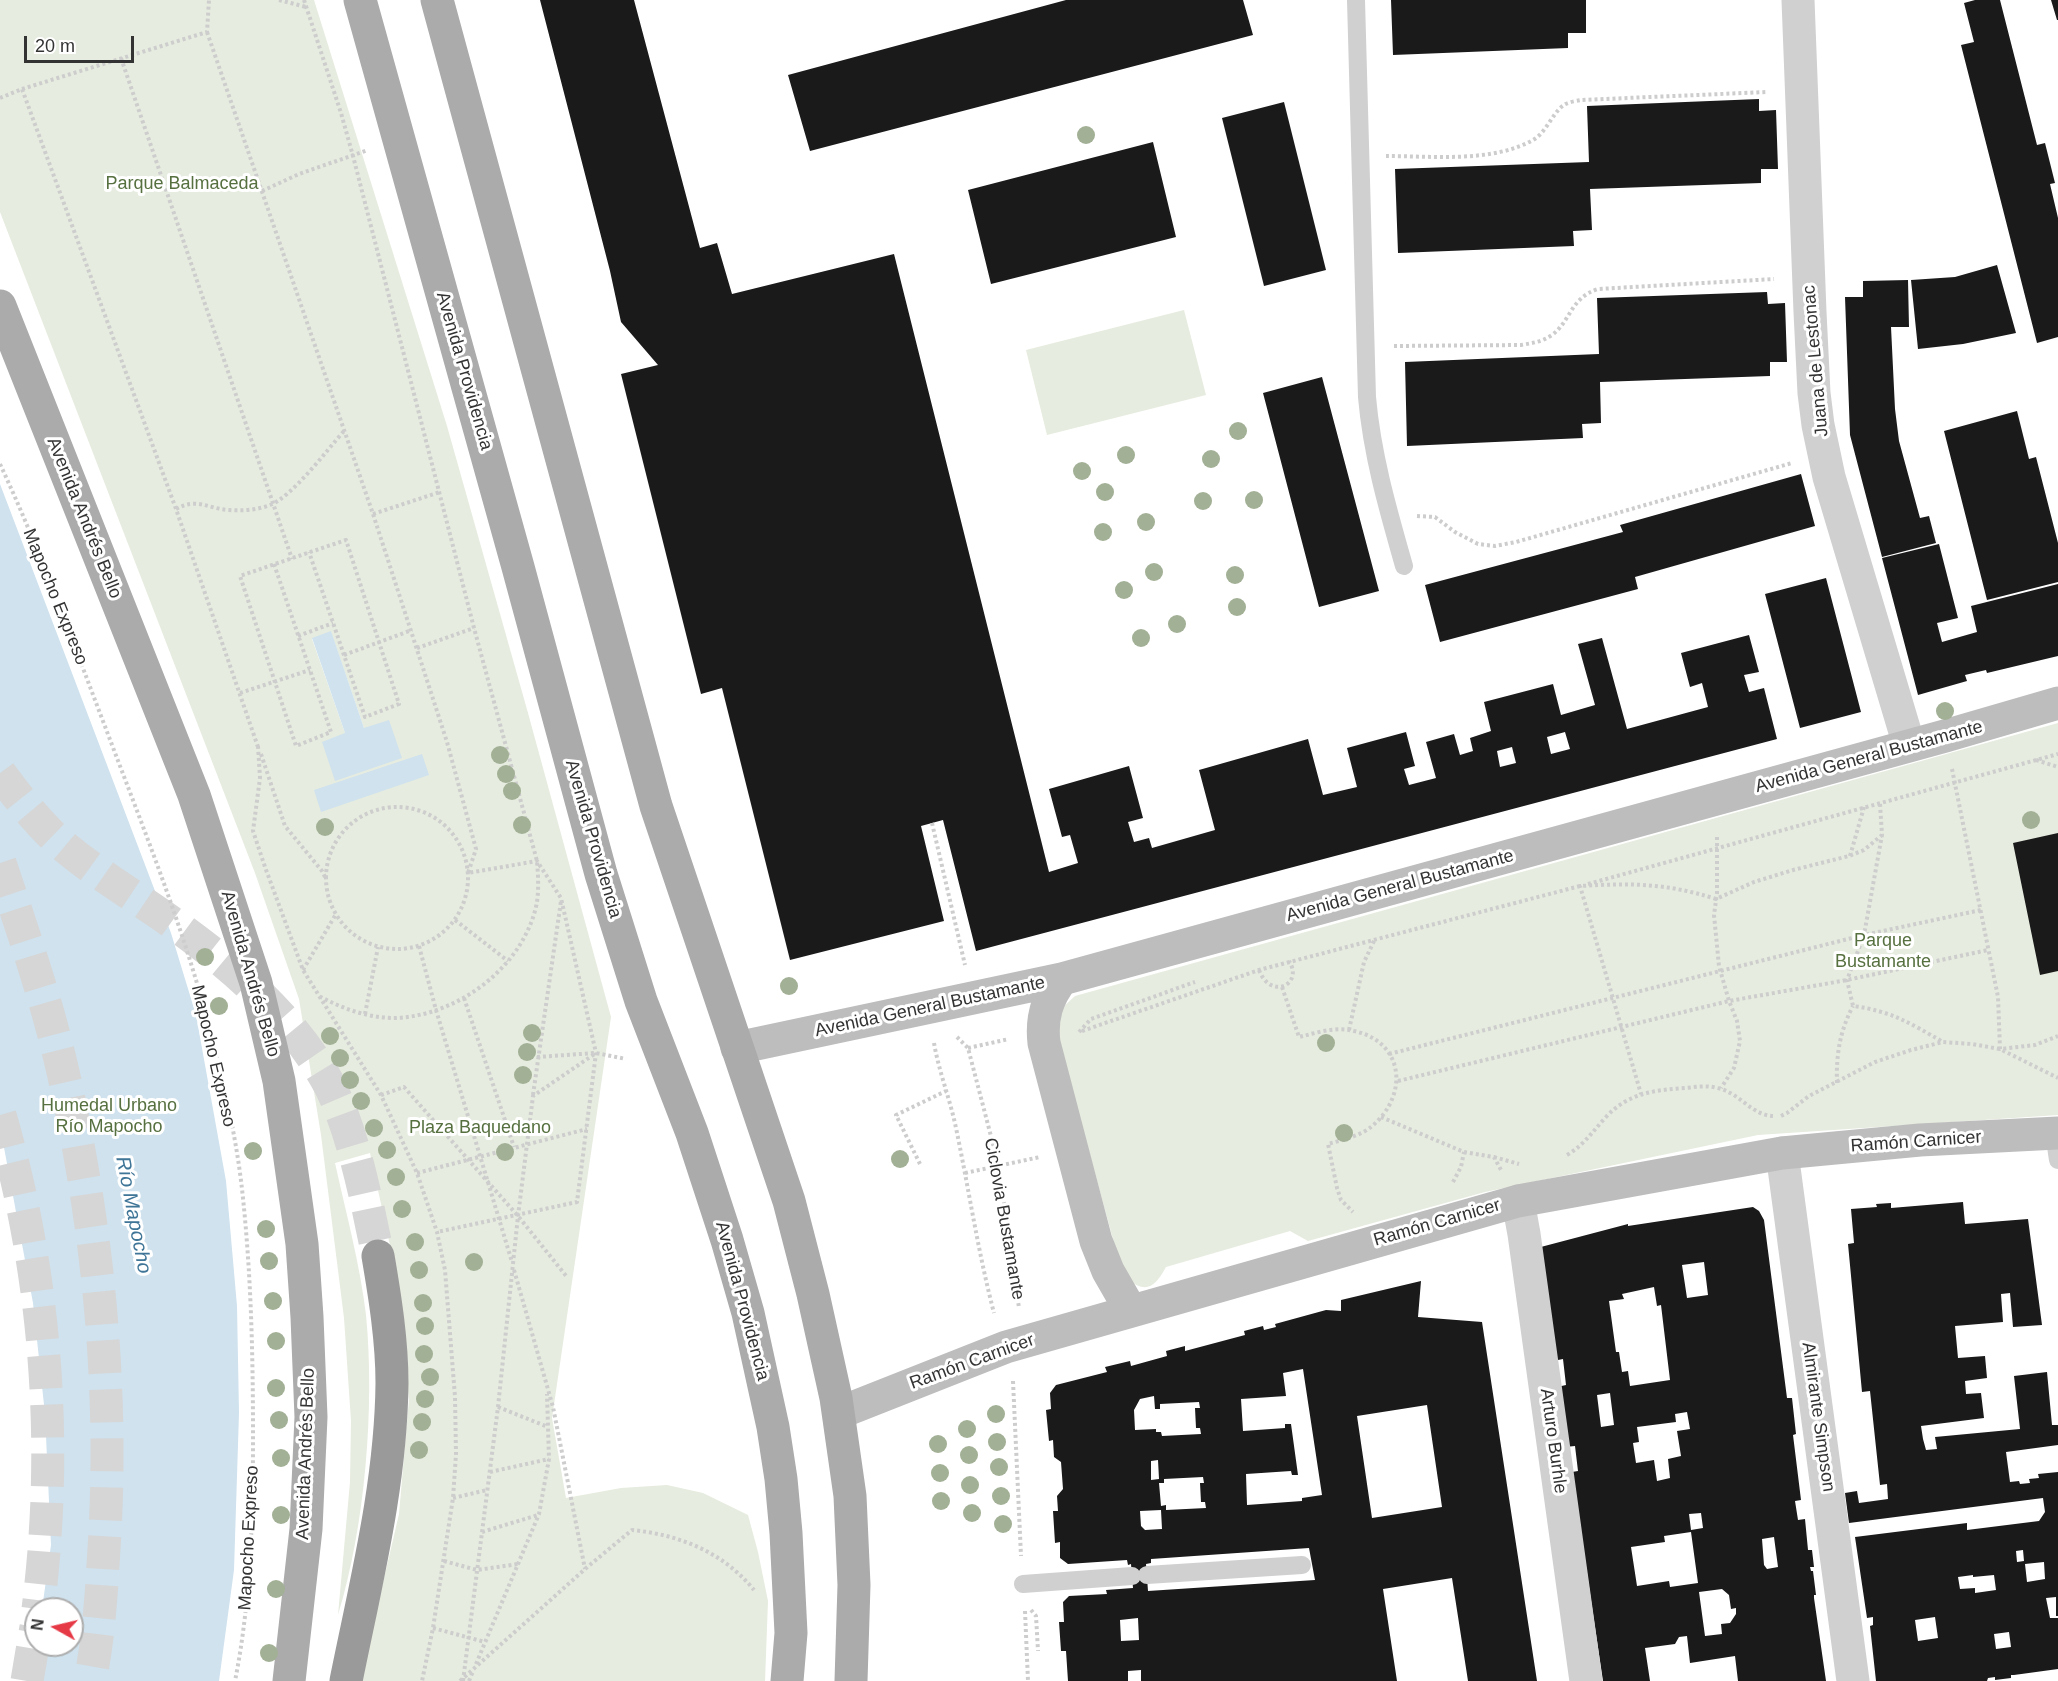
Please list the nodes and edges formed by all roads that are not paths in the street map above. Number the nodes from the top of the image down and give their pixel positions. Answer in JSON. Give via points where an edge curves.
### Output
{"nodes":[{"id":1,"x":360,"y":0,"type":"edge"},
{"id":2,"x":437,"y":0,"type":"edge"},
{"id":3,"x":1356,"y":0,"type":"edge"},
{"id":4,"x":1798,"y":0,"type":"edge"},
{"id":5,"x":0,"y":306,"type":"edge"},
{"id":6,"x":1404,"y":566,"type":"dead end"},
{"id":7,"x":2058,"y":704,"type":"edge"},
{"id":8,"x":1909,"y":745,"type":"junction"},
{"id":9,"x":1062,"y":979,"type":"junction"},
{"id":10,"x":737,"y":1048,"type":"junction"},
{"id":11,"x":2057,"y":1142,"type":"edge"},
{"id":12,"x":1782,"y":1153,"type":"junction"},
{"id":13,"x":1518,"y":1201,"type":"junction"},
{"id":14,"x":378,"y":1256,"type":"tunnel mouth"},
{"id":15,"x":1131,"y":1311,"type":"junction"},
{"id":16,"x":839,"y":1413,"type":"junction"},
{"id":17,"x":1302,"y":1565,"type":"dead end"},
{"id":18,"x":1023,"y":1584,"type":"road end"},
{"id":19,"x":290,"y":1681,"type":"edge"},
{"id":20,"x":346,"y":1681,"type":"edge"},
{"id":21,"x":787,"y":1681,"type":"edge"},
{"id":22,"x":851,"y":1681,"type":"edge"},
{"id":23,"x":1586,"y":1681,"type":"edge"},
{"id":24,"x":1853,"y":1681,"type":"edge"}],
"edges":[{"from":1,"to":21,"type":"main road","name":"Avenida Providencia","via":[[601,874],[641,1001],[696,1144],[748,1313],[781,1479],[791,1633]]},
{"from":2,"to":10,"type":"main road","via":[[656,806]]},
{"from":3,"to":6,"type":"lane","via":[[1370,433]]},
{"from":4,"to":8,"type":"street","name":"Juana de Lestonac","via":[[1818,425],[1829,477]]},
{"from":5,"to":19,"type":"main road","name":"Avenida Andrés Bello","via":[[194,795],[256,983],[279,1080],[302,1244],[311,1417],[306,1529]]},
{"from":7,"to":8,"type":"main road","name":"Avenida General Bustamante"},
{"from":8,"to":9,"type":"main road","name":"Avenida General Bustamante"},
{"from":9,"to":10,"type":"main road","name":"Avenida General Bustamante"},
{"from":9,"to":15,"type":"main road","via":[[1045,1010],[1044,1042],[1096,1241]]},
{"from":10,"to":16,"type":"main road","via":[[789,1201]]},
{"from":11,"to":12,"type":"main road","name":"Ramón Carnicer","via":[[1920,1140]]},
{"from":12,"to":13,"type":"main road","name":"Ramón Carnicer"},
{"from":12,"to":24,"type":"street","name":"Almirante Simpson"},
{"from":13,"to":15,"type":"main road","name":"Ramón Carnicer"},
{"from":13,"to":23,"type":"street","name":"Arturo Burhle"},
{"from":14,"to":20,"type":"highway","via":[[392,1380],[390,1424],[374,1550]]},
{"from":15,"to":16,"type":"main road","name":"Ramón Carnicer","via":[[1015,1344]]},
{"from":16,"to":22,"type":"main road","via":[[850,1496],[854,1574]]},
{"from":17,"to":18,"type":"lane"}]}
